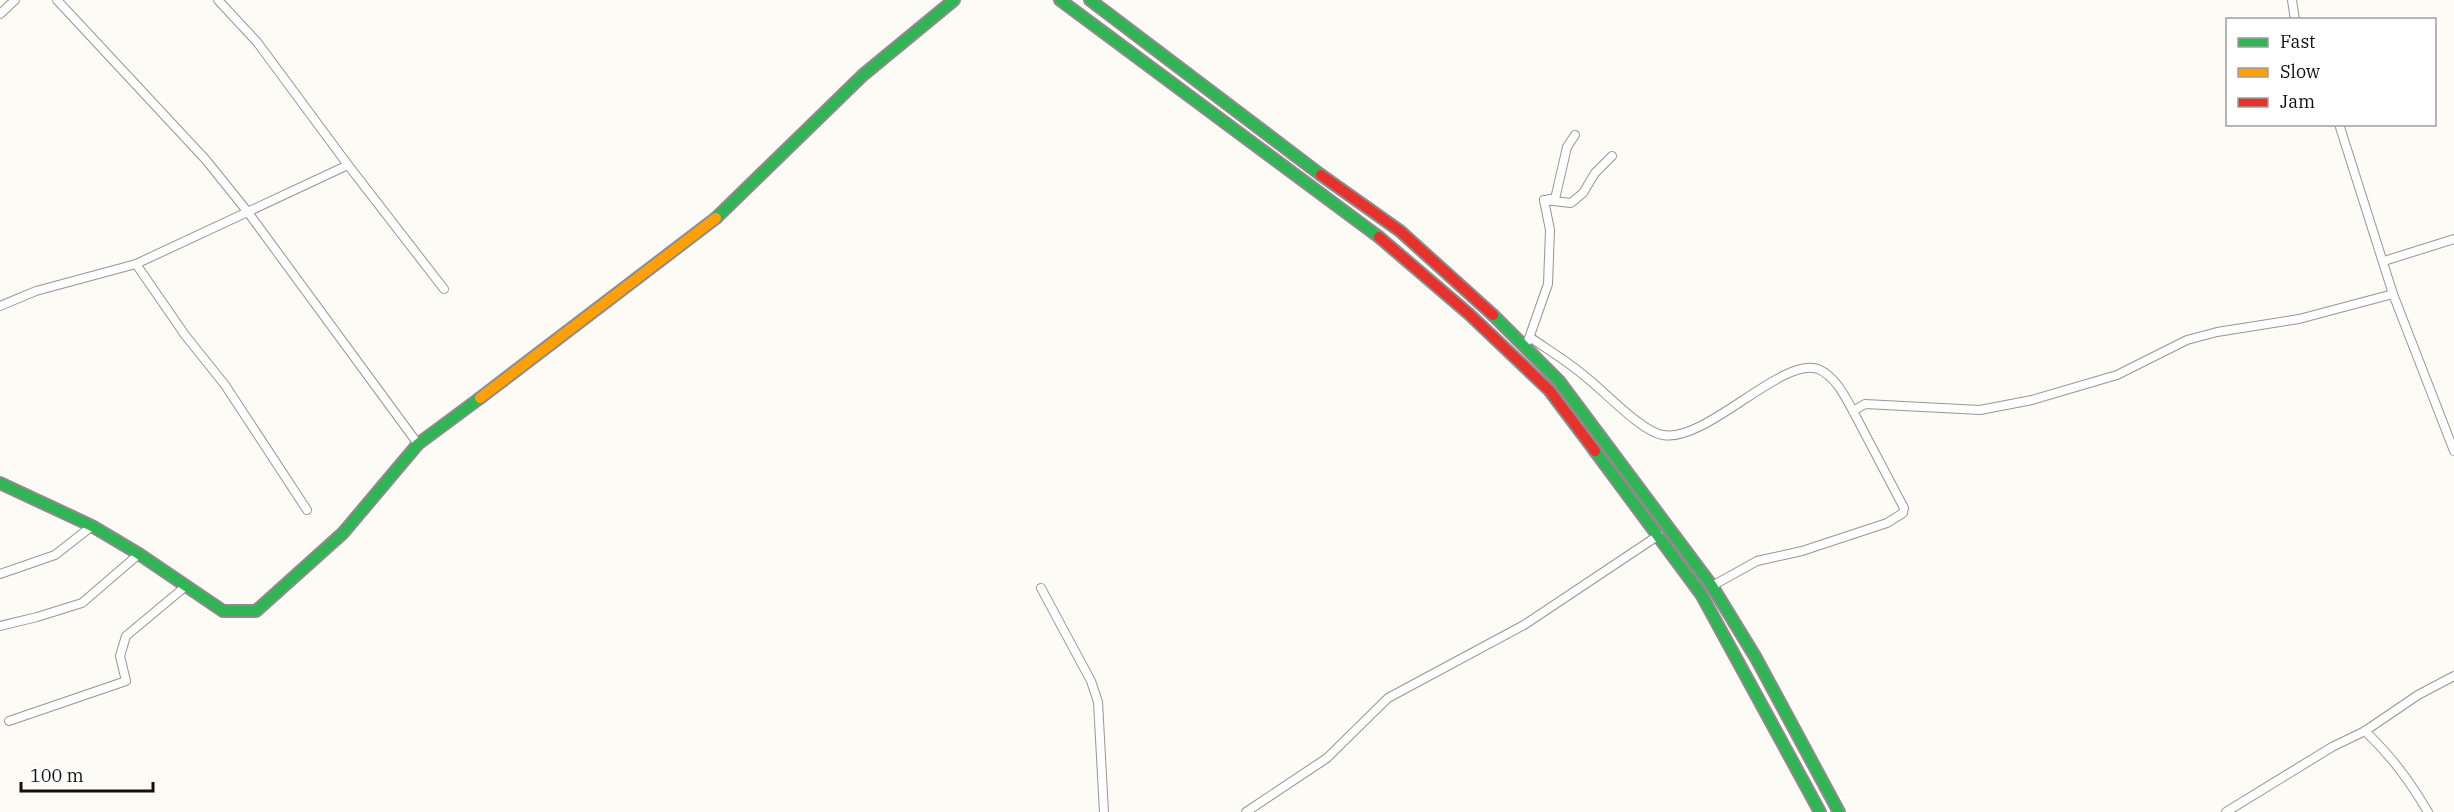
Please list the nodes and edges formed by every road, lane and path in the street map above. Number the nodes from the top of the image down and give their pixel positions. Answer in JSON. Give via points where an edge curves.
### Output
{"nodes":[{"id":1,"x":15,"y":0,"type":"edge"},
{"id":2,"x":57,"y":0,"type":"edge"},
{"id":3,"x":218,"y":0,"type":"edge"},
{"id":4,"x":954,"y":0,"type":"edge"},
{"id":5,"x":1060,"y":0,"type":"edge"},
{"id":6,"x":1089,"y":0,"type":"edge"},
{"id":7,"x":2292,"y":0,"type":"edge"},
{"id":8,"x":0,"y":14,"type":"edge"},
{"id":9,"x":2295,"y":18,"type":"edge"},
{"id":10,"x":2340,"y":126,"type":"edge"},
{"id":11,"x":1575,"y":135,"type":"dead end"},
{"id":12,"x":1612,"y":156,"type":"dead end"},
{"id":13,"x":348,"y":165,"type":"junction"},
{"id":14,"x":1544,"y":200,"type":"junction"},
{"id":15,"x":247,"y":211,"type":"junction"},
{"id":16,"x":2454,"y":239,"type":"edge"},
{"id":17,"x":2384,"y":261,"type":"junction"},
{"id":18,"x":136,"y":264,"type":"junction"},
{"id":19,"x":444,"y":289,"type":"dead end"},
{"id":20,"x":2393,"y":294,"type":"junction"},
{"id":21,"x":0,"y":306,"type":"edge"},
{"id":22,"x":1528,"y":342,"type":"junction"},
{"id":23,"x":1853,"y":411,"type":"junction"},
{"id":24,"x":418,"y":444,"type":"junction"},
{"id":25,"x":2454,"y":451,"type":"edge"},
{"id":26,"x":0,"y":483,"type":"edge"},
{"id":27,"x":307,"y":510,"type":"dead end"},
{"id":28,"x":92,"y":526,"type":"junction"},
{"id":29,"x":1659,"y":535,"type":"junction"},
{"id":30,"x":139,"y":554,"type":"junction"},
{"id":31,"x":0,"y":573,"type":"edge"},
{"id":32,"x":186,"y":586,"type":"junction"},
{"id":33,"x":1712,"y":586,"type":"junction"},
{"id":34,"x":1041,"y":588,"type":"dead end"},
{"id":35,"x":0,"y":626,"type":"edge"},
{"id":36,"x":2454,"y":675,"type":"edge"},
{"id":37,"x":9,"y":721,"type":"dead end"},
{"id":38,"x":2365,"y":731,"type":"junction"},
{"id":39,"x":1104,"y":812,"type":"edge"},
{"id":40,"x":1246,"y":812,"type":"edge"},
{"id":41,"x":1820,"y":812,"type":"edge"},
{"id":42,"x":1839,"y":812,"type":"edge"},
{"id":43,"x":2226,"y":812,"type":"edge"},
{"id":44,"x":2428,"y":812,"type":"edge"}],
"edges":[{"from":1,"to":8,"type":"street"},
{"from":2,"to":15,"type":"street","via":[[152,100]]},
{"from":3,"to":13,"type":"street","via":[[257,42]]},
{"from":4,"to":24,"type":"main road","via":[[863,75],[709,225]]},
{"from":5,"to":29,"type":"main road","via":[[1388,244],[1469,314],[1549,390]]},
{"from":6,"to":22,"type":"main road","via":[[1345,194],[1400,231]]},
{"from":7,"to":9,"type":"street"},
{"from":10,"to":17,"type":"street"},
{"from":11,"to":14,"type":"street","via":[[1567,147],[1555,199]]},
{"from":12,"to":14,"type":"street","via":[[1571,203]]},
{"from":13,"to":15,"type":"street"},
{"from":13,"to":19,"type":"street"},
{"from":14,"to":22,"type":"street","via":[[1550,230],[1548,284]]},
{"from":15,"to":18,"type":"street"},
{"from":15,"to":24,"type":"street"},
{"from":16,"to":17,"type":"street"},
{"from":17,"to":20,"type":"street"},
{"from":18,"to":21,"type":"street","via":[[36,291]]},
{"from":18,"to":27,"type":"street","via":[[225,385]]},
{"from":20,"to":23,"type":"street","via":[[2299,319],[2187,340],[2117,375],[2032,400],[1980,410],[1865,404]]},
{"from":20,"to":25,"type":"street"},
{"from":22,"to":23,"type":"street","via":[[1586,376],[1647,429],[1661,435],[1678,436],[1696,428],[1760,389],[1809,368],[1829,376]]},
{"from":22,"to":33,"type":"main road"},
{"from":23,"to":33,"type":"street","via":[[1904,508],[1903,513],[1887,523],[1802,551],[1757,561]]},
{"from":24,"to":32,"type":"main road","via":[[343,532],[256,611],[223,611]]},
{"from":26,"to":28,"type":"main road"},
{"from":28,"to":30,"type":"main road"},
{"from":28,"to":31,"type":"street","via":[[55,555]]},
{"from":29,"to":40,"type":"street","via":[[1524,625],[1388,698],[1327,758]]},
{"from":29,"to":41,"type":"main road","via":[[1701,594]]},
{"from":30,"to":32,"type":"main road"},
{"from":30,"to":35,"type":"street","via":[[82,603]]},
{"from":32,"to":37,"type":"street","via":[[126,636],[120,656],[126,681]]},
{"from":33,"to":42,"type":"main road","via":[[1756,658]]},
{"from":34,"to":39,"type":"street","via":[[1091,681],[1098,702]]},
{"from":36,"to":38,"type":"street"},
{"from":38,"to":43,"type":"street"},
{"from":38,"to":44,"type":"street","via":[[2392,757]]}]}
